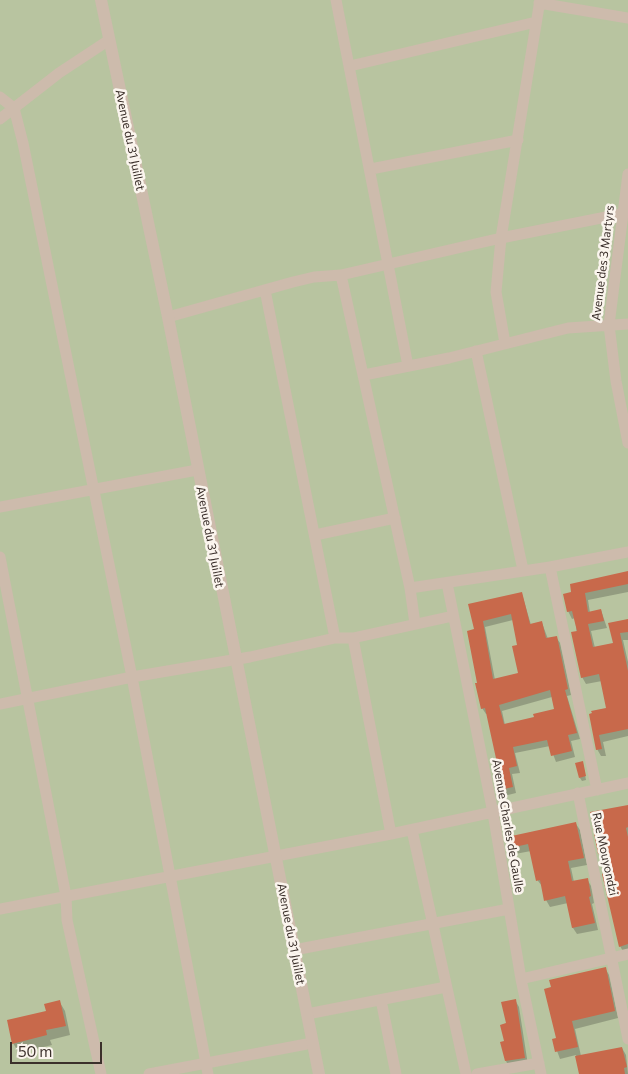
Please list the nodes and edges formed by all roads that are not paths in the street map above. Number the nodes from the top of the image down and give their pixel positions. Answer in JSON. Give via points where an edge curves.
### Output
{"nodes":[{"id":1,"x":101,"y":0,"type":"edge"},
{"id":2,"x":336,"y":0,"type":"edge"},
{"id":3,"x":540,"y":2,"type":"edge"},
{"id":4,"x":628,"y":18,"type":"edge"},
{"id":5,"x":536,"y":22,"type":"junction"},
{"id":6,"x":109,"y":40,"type":"junction"},
{"id":7,"x":350,"y":66,"type":"junction"},
{"id":8,"x":0,"y":97,"type":"edge"},
{"id":9,"x":14,"y":108,"type":"junction"},
{"id":10,"x":0,"y":119,"type":"edge"},
{"id":11,"x":518,"y":140,"type":"junction"},
{"id":12,"x":371,"y":169,"type":"junction"},
{"id":13,"x":628,"y":174,"type":"edge"},
{"id":14,"x":621,"y":214,"type":"junction"},
{"id":15,"x":501,"y":238,"type":"junction"},
{"id":16,"x":389,"y":263,"type":"junction"},
{"id":17,"x":341,"y":275,"type":"junction"},
{"id":18,"x":265,"y":290,"type":"junction"},
{"id":19,"x":168,"y":318,"type":"junction"},
{"id":20,"x":628,"y":324,"type":"edge"},
{"id":21,"x":609,"y":325,"type":"junction"},
{"id":22,"x":505,"y":343,"type":"junction"},
{"id":23,"x":476,"y":351,"type":"junction"},
{"id":24,"x":408,"y":366,"type":"junction"},
{"id":25,"x":364,"y":375,"type":"junction"},
{"id":26,"x":628,"y":443,"type":"edge"},
{"id":27,"x":197,"y":470,"type":"junction"},
{"id":28,"x":92,"y":490,"type":"junction"},
{"id":29,"x":0,"y":507,"type":"edge"},
{"id":30,"x":394,"y":518,"type":"junction"},
{"id":31,"x":316,"y":535,"type":"junction"},
{"id":32,"x":628,"y":552,"type":"edge"},
{"id":33,"x":0,"y":557,"type":"edge"},
{"id":34,"x":550,"y":567,"type":"junction"},
{"id":35,"x":523,"y":570,"type":"junction"},
{"id":36,"x":448,"y":584,"type":"junction"},
{"id":37,"x":410,"y":588,"type":"junction"},
{"id":38,"x":453,"y":616,"type":"junction"},
{"id":39,"x":415,"y":624,"type":"junction"},
{"id":40,"x":336,"y":638,"type":"junction"},
{"id":41,"x":353,"y":638,"type":"junction"},
{"id":42,"x":235,"y":659,"type":"junction"},
{"id":43,"x":132,"y":677,"type":"junction"},
{"id":44,"x":28,"y":698,"type":"junction"},
{"id":45,"x":0,"y":704,"type":"edge"},
{"id":46,"x":628,"y":783,"type":"edge"},
{"id":47,"x":596,"y":790,"type":"junction"},
{"id":48,"x":578,"y":793,"type":"junction"},
{"id":49,"x":493,"y":813,"type":"junction"},
{"id":50,"x":412,"y":830,"type":"junction"},
{"id":51,"x":390,"y":834,"type":"junction"},
{"id":52,"x":275,"y":855,"type":"junction"},
{"id":53,"x":169,"y":876,"type":"junction"},
{"id":54,"x":66,"y":896,"type":"junction"},
{"id":55,"x":0,"y":909,"type":"edge"},
{"id":56,"x":509,"y":909,"type":"junction"},
{"id":57,"x":434,"y":924,"type":"junction"},
{"id":58,"x":294,"y":950,"type":"junction"},
{"id":59,"x":628,"y":954,"type":"edge"},
{"id":60,"x":612,"y":959,"type":"junction"},
{"id":61,"x":521,"y":979,"type":"junction"},
{"id":62,"x":446,"y":987,"type":"junction"},
{"id":63,"x":381,"y":1000,"type":"junction"},
{"id":64,"x":307,"y":1014,"type":"junction"},
{"id":65,"x":628,"y":1039,"type":"edge"},
{"id":66,"x":312,"y":1043,"type":"junction"},
{"id":67,"x":207,"y":1068,"type":"edge"},
{"id":68,"x":540,"y":1069,"type":"edge"},
{"id":69,"x":101,"y":1074,"type":"edge"},
{"id":70,"x":149,"y":1074,"type":"edge"},
{"id":71,"x":318,"y":1074,"type":"edge"},
{"id":72,"x":396,"y":1074,"type":"edge"},
{"id":73,"x":466,"y":1074,"type":"edge"},
{"id":74,"x":476,"y":1074,"type":"edge"}],
"edges":[{"from":1,"to":6,"type":"street","name":"Avenue du 31 Juillet"},
{"from":2,"to":7,"type":"street"},
{"from":3,"to":4,"type":"street"},
{"from":3,"to":5,"type":"street"},
{"from":5,"to":7,"type":"street"},
{"from":5,"to":11,"type":"street"},
{"from":6,"to":9,"type":"street"},
{"from":6,"to":19,"type":"street","name":"Avenue du 31 Juillet"},
{"from":7,"to":12,"type":"street"},
{"from":8,"to":9,"type":"street"},
{"from":9,"to":10,"type":"street"},
{"from":9,"to":28,"type":"street"},
{"from":11,"to":12,"type":"street"},
{"from":11,"to":15,"type":"street"},
{"from":12,"to":16,"type":"street"},
{"from":13,"to":14,"type":"street","name":"Avenue des 3 Martyrs"},
{"from":14,"to":15,"type":"street"},
{"from":14,"to":21,"type":"street","name":"Avenue des 3 Martyrs"},
{"from":15,"to":16,"type":"street"},
{"from":15,"to":22,"type":"street","via":[[496,292]]},
{"from":16,"to":17,"type":"street"},
{"from":16,"to":24,"type":"street"},
{"from":17,"to":18,"type":"street","via":[[314,277]]},
{"from":17,"to":25,"type":"street"},
{"from":18,"to":19,"type":"street"},
{"from":18,"to":31,"type":"street"},
{"from":19,"to":27,"type":"street","name":"Avenue du 31 Juillet"},
{"from":20,"to":21,"type":"street"},
{"from":21,"to":22,"type":"street","via":[[568,328]]},
{"from":21,"to":26,"type":"street","name":"Avenue des 3 Martyrs"},
{"from":22,"to":23,"type":"street"},
{"from":23,"to":24,"type":"street"},
{"from":23,"to":35,"type":"street"},
{"from":24,"to":25,"type":"street"},
{"from":25,"to":30,"type":"street"},
{"from":27,"to":28,"type":"street"},
{"from":27,"to":42,"type":"street","name":"Avenue du 31 Juillet"},
{"from":28,"to":29,"type":"street"},
{"from":28,"to":43,"type":"street"},
{"from":30,"to":31,"type":"street"},
{"from":30,"to":37,"type":"street"},
{"from":31,"to":40,"type":"street"},
{"from":32,"to":34,"type":"street"},
{"from":33,"to":44,"type":"street"},
{"from":34,"to":35,"type":"street"},
{"from":34,"to":47,"type":"street"},
{"from":35,"to":36,"type":"street"},
{"from":36,"to":37,"type":"street"},
{"from":36,"to":38,"type":"street","name":"Avenue Charles de Gaulle"},
{"from":37,"to":39,"type":"street"},
{"from":38,"to":39,"type":"street"},
{"from":38,"to":49,"type":"street","name":"Avenue Charles de Gaulle"},
{"from":39,"to":41,"type":"street"},
{"from":40,"to":41,"type":"street"},
{"from":40,"to":42,"type":"street"},
{"from":41,"to":51,"type":"street"},
{"from":42,"to":43,"type":"street"},
{"from":42,"to":52,"type":"street","name":"Avenue du 31 Juillet"},
{"from":43,"to":44,"type":"street"},
{"from":43,"to":53,"type":"street"},
{"from":44,"to":45,"type":"street"},
{"from":44,"to":54,"type":"street"},
{"from":46,"to":47,"type":"street"},
{"from":47,"to":48,"type":"street"},
{"from":48,"to":49,"type":"street"},
{"from":48,"to":60,"type":"street","name":"Rue Mouyondzi"},
{"from":49,"to":50,"type":"street"},
{"from":49,"to":56,"type":"street","name":"Avenue Charles de Gaulle"},
{"from":50,"to":51,"type":"street"},
{"from":50,"to":57,"type":"street"},
{"from":51,"to":52,"type":"street"},
{"from":52,"to":53,"type":"street"},
{"from":52,"to":58,"type":"street","name":"Avenue du 31 Juillet"},
{"from":53,"to":54,"type":"street"},
{"from":53,"to":67,"type":"street"},
{"from":54,"to":55,"type":"street"},
{"from":54,"to":69,"type":"street","via":[[67,920]]},
{"from":56,"to":57,"type":"street"},
{"from":56,"to":61,"type":"street","name":"Avenue Charles de Gaulle"},
{"from":57,"to":58,"type":"street"},
{"from":57,"to":62,"type":"street"},
{"from":58,"to":64,"type":"street","name":"Avenue du 31 Juillet"},
{"from":59,"to":60,"type":"street"},
{"from":60,"to":61,"type":"street"},
{"from":60,"to":65,"type":"street","name":"Rue Mouyondzi"},
{"from":61,"to":68,"type":"street","name":"Avenue Charles de Gaulle"},
{"from":62,"to":63,"type":"street"},
{"from":62,"to":73,"type":"street"},
{"from":63,"to":64,"type":"street"},
{"from":63,"to":72,"type":"street"},
{"from":64,"to":66,"type":"street","name":"Avenue du 31 Juillet"},
{"from":66,"to":67,"type":"street"},
{"from":66,"to":71,"type":"street","name":"Avenue du 31 Juillet"},
{"from":67,"to":70,"type":"street"},
{"from":68,"to":74,"type":"street"}]}
